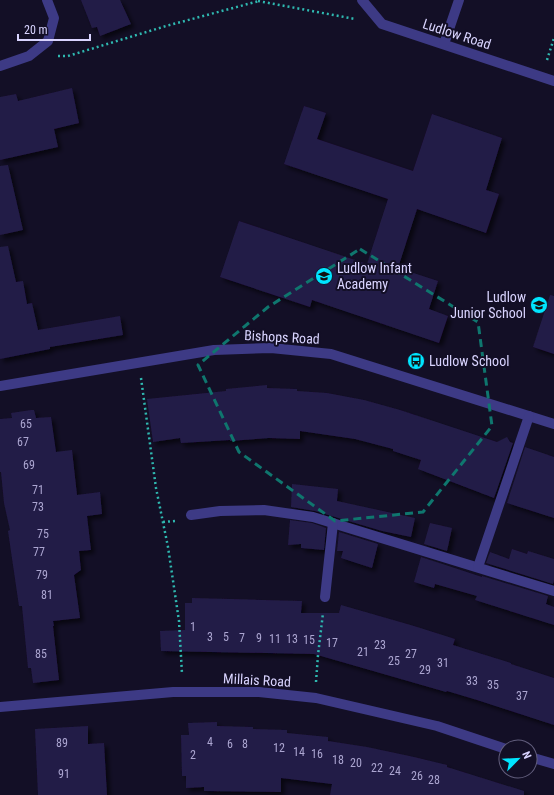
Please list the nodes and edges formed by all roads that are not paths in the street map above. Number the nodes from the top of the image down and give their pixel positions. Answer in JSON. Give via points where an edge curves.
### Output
{"nodes":[{"id":1,"x":47,"y":0,"type":"edge"},
{"id":2,"x":362,"y":0,"type":"edge"},
{"id":3,"x":459,"y":0,"type":"edge"},
{"id":4,"x":444,"y":44,"type":"junction"},
{"id":5,"x":0,"y":66,"type":"edge"},
{"id":6,"x":554,"y":81,"type":"edge"},
{"id":7,"x":0,"y":386,"type":"edge"},
{"id":8,"x":529,"y":416,"type":"junction"},
{"id":9,"x":554,"y":424,"type":"edge"},
{"id":10,"x":191,"y":515,"type":"dead end"},
{"id":11,"x":333,"y":523,"type":"junction"},
{"id":12,"x":478,"y":567,"type":"junction"},
{"id":13,"x":554,"y":591,"type":"edge"},
{"id":14,"x":325,"y":597,"type":"road end"},
{"id":15,"x":0,"y":707,"type":"edge"},
{"id":16,"x":498,"y":746,"type":"edge"},
{"id":17,"x":538,"y":759,"type":"edge"},
{"id":18,"x":554,"y":764,"type":"edge"}],
"edges":[{"from":1,"to":5,"type":"street","via":[[54,18],[48,41],[29,56]]},
{"from":2,"to":4,"type":"street","name":"Ludlow Road","via":[[382,24]]},
{"from":3,"to":4,"type":"street"},
{"from":4,"to":6,"type":"street","name":"Ludlow Road"},
{"from":7,"to":8,"type":"street","name":"Bishops Road","via":[[214,350],[270,348],[331,354]]},
{"from":8,"to":9,"type":"street","name":"Bishops Road"},
{"from":8,"to":12,"type":"street"},
{"from":10,"to":11,"type":"street","via":[[220,511],[264,510],[313,517]]},
{"from":11,"to":12,"type":"street"},
{"from":11,"to":14,"type":"street"},
{"from":12,"to":13,"type":"street"},
{"from":15,"to":16,"type":"street","name":"Millais Road","via":[[183,691],[259,692],[316,698],[437,726]]},
{"from":17,"to":18,"type":"street"}]}
